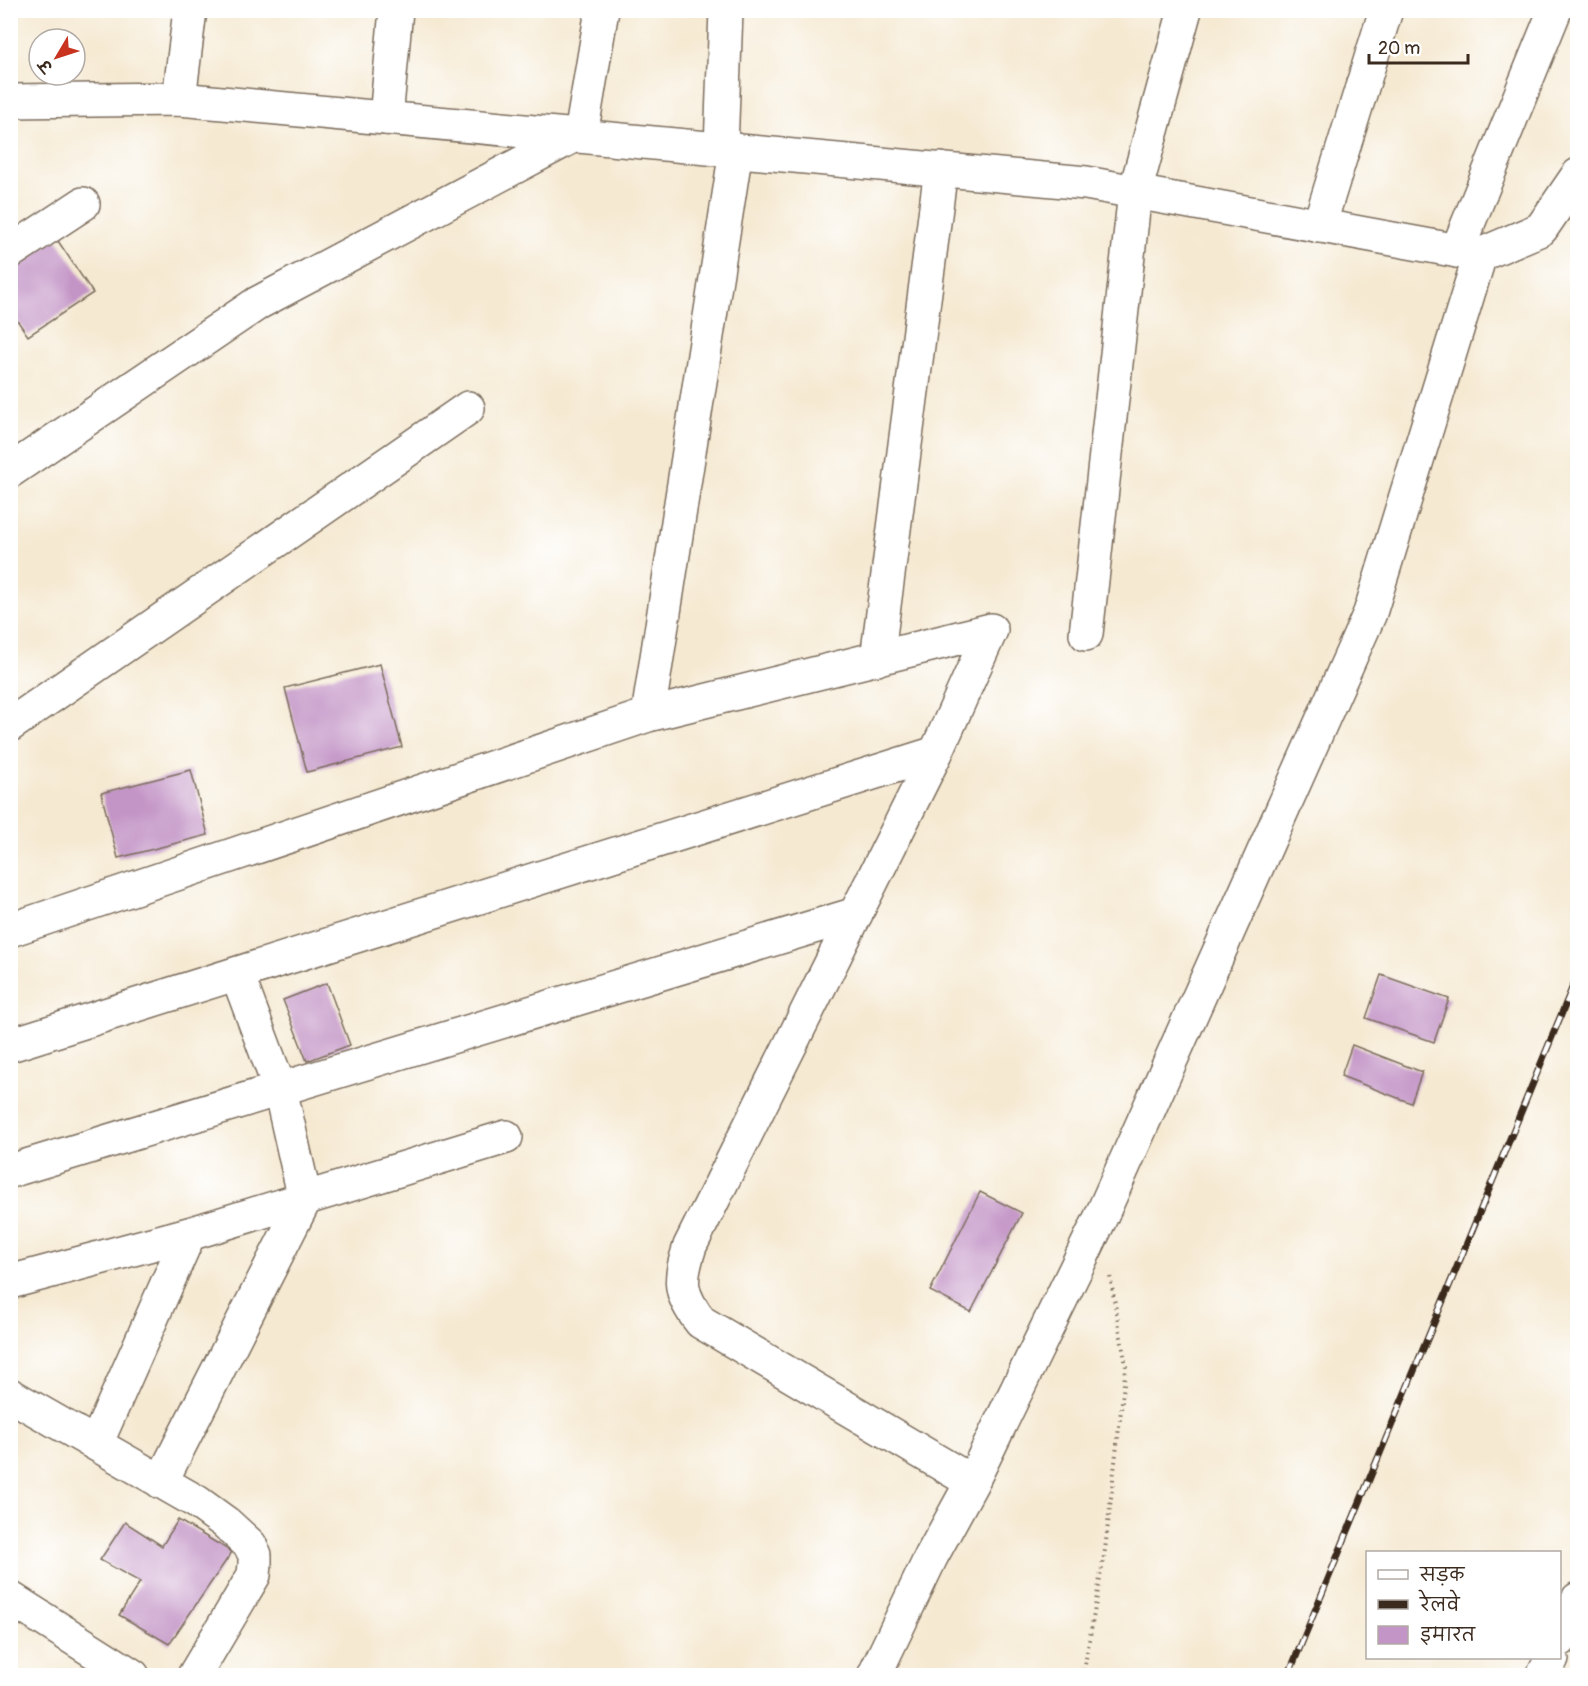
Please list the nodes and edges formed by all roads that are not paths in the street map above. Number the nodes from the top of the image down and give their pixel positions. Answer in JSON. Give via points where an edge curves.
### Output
{"nodes":[{"id":1,"x":190,"y":10,"type":"edge"},
{"id":2,"x":396,"y":10,"type":"edge"},
{"id":3,"x":602,"y":10,"type":"edge"},
{"id":4,"x":726,"y":10,"type":"edge"},
{"id":5,"x":1185,"y":10,"type":"edge"},
{"id":6,"x":1386,"y":10,"type":"edge"},
{"id":7,"x":1555,"y":10,"type":"edge"},
{"id":8,"x":179,"y":99,"type":"junction"},
{"id":9,"x":10,"y":101,"type":"edge"},
{"id":10,"x":386,"y":117,"type":"junction"},
{"id":11,"x":578,"y":135,"type":"junction"},
{"id":12,"x":728,"y":149,"type":"junction"},
{"id":13,"x":941,"y":170,"type":"junction"},
{"id":14,"x":1578,"y":175,"type":"edge"},
{"id":15,"x":1135,"y":192,"type":"junction"},
{"id":16,"x":82,"y":204,"type":"dead end"},
{"id":17,"x":1319,"y":226,"type":"junction"},
{"id":18,"x":10,"y":252,"type":"edge"},
{"id":19,"x":1469,"y":253,"type":"junction"},
{"id":20,"x":468,"y":408,"type":"dead end"},
{"id":21,"x":10,"y":471,"type":"edge"},
{"id":22,"x":1086,"y":634,"type":"dead end"},
{"id":23,"x":877,"y":659,"type":"junction"},
{"id":24,"x":648,"y":715,"type":"junction"},
{"id":25,"x":10,"y":725,"type":"edge"},
{"id":26,"x":936,"y":753,"type":"junction"},
{"id":27,"x":856,"y":914,"type":"junction"},
{"id":28,"x":10,"y":930,"type":"edge"},
{"id":29,"x":237,"y":974,"type":"junction"},
{"id":30,"x":10,"y":1045,"type":"edge"},
{"id":31,"x":280,"y":1089,"type":"junction"},
{"id":32,"x":506,"y":1137,"type":"dead end"},
{"id":33,"x":10,"y":1172,"type":"edge"},
{"id":34,"x":305,"y":1199,"type":"junction"},
{"id":35,"x":189,"y":1234,"type":"junction"},
{"id":36,"x":10,"y":1282,"type":"edge"},
{"id":37,"x":10,"y":1395,"type":"edge"},
{"id":38,"x":96,"y":1444,"type":"junction"},
{"id":39,"x":161,"y":1482,"type":"junction"},
{"id":40,"x":972,"y":1482,"type":"junction"},
{"id":41,"x":10,"y":1598,"type":"edge"},
{"id":42,"x":1578,"y":1599,"type":"edge"},
{"id":43,"x":1561,"y":1638,"type":"edge"},
{"id":44,"x":1552,"y":1659,"type":"edge"},
{"id":45,"x":133,"y":1676,"type":"edge"},
{"id":46,"x":194,"y":1676,"type":"edge"},
{"id":47,"x":873,"y":1676,"type":"edge"},
{"id":48,"x":1544,"y":1676,"type":"edge"}],
"edges":[{"from":1,"to":8,"type":"street"},
{"from":2,"to":10,"type":"street"},
{"from":3,"to":11,"type":"street"},
{"from":4,"to":12,"type":"street"},
{"from":5,"to":15,"type":"street"},
{"from":6,"to":17,"type":"street"},
{"from":7,"to":19,"type":"street"},
{"from":8,"to":9,"type":"street"},
{"from":8,"to":10,"type":"street"},
{"from":10,"to":11,"type":"street"},
{"from":11,"to":12,"type":"street"},
{"from":11,"to":21,"type":"street","via":[[258,303]]},
{"from":12,"to":13,"type":"street"},
{"from":12,"to":24,"type":"street"},
{"from":13,"to":15,"type":"street","via":[[1086,183]]},
{"from":13,"to":23,"type":"street"},
{"from":14,"to":19,"type":"street","via":[[1541,229]]},
{"from":15,"to":17,"type":"street"},
{"from":15,"to":22,"type":"street"},
{"from":16,"to":18,"type":"street"},
{"from":17,"to":19,"type":"street"},
{"from":19,"to":40,"type":"street","via":[[1370,613],[1100,1219]]},
{"from":20,"to":25,"type":"street"},
{"from":23,"to":24,"type":"street"},
{"from":23,"to":26,"type":"street","via":[[990,630]]},
{"from":24,"to":28,"type":"street"},
{"from":26,"to":27,"type":"street"},
{"from":26,"to":29,"type":"street"},
{"from":27,"to":31,"type":"street"},
{"from":27,"to":40,"type":"street","via":[[690,1246],[682,1270],[681,1291],[701,1322],[718,1334]]},
{"from":29,"to":30,"type":"street"},
{"from":29,"to":31,"type":"street"},
{"from":31,"to":33,"type":"street"},
{"from":31,"to":34,"type":"street"},
{"from":32,"to":34,"type":"street"},
{"from":34,"to":35,"type":"street"},
{"from":34,"to":39,"type":"street"},
{"from":35,"to":36,"type":"street"},
{"from":35,"to":38,"type":"street"},
{"from":37,"to":38,"type":"street"},
{"from":38,"to":39,"type":"street"},
{"from":39,"to":46,"type":"street","via":[[226,1522],[255,1555],[254,1575]]},
{"from":40,"to":47,"type":"street"},
{"from":41,"to":45,"type":"street"},
{"from":42,"to":43,"type":"street"},
{"from":44,"to":48,"type":"street"}]}
